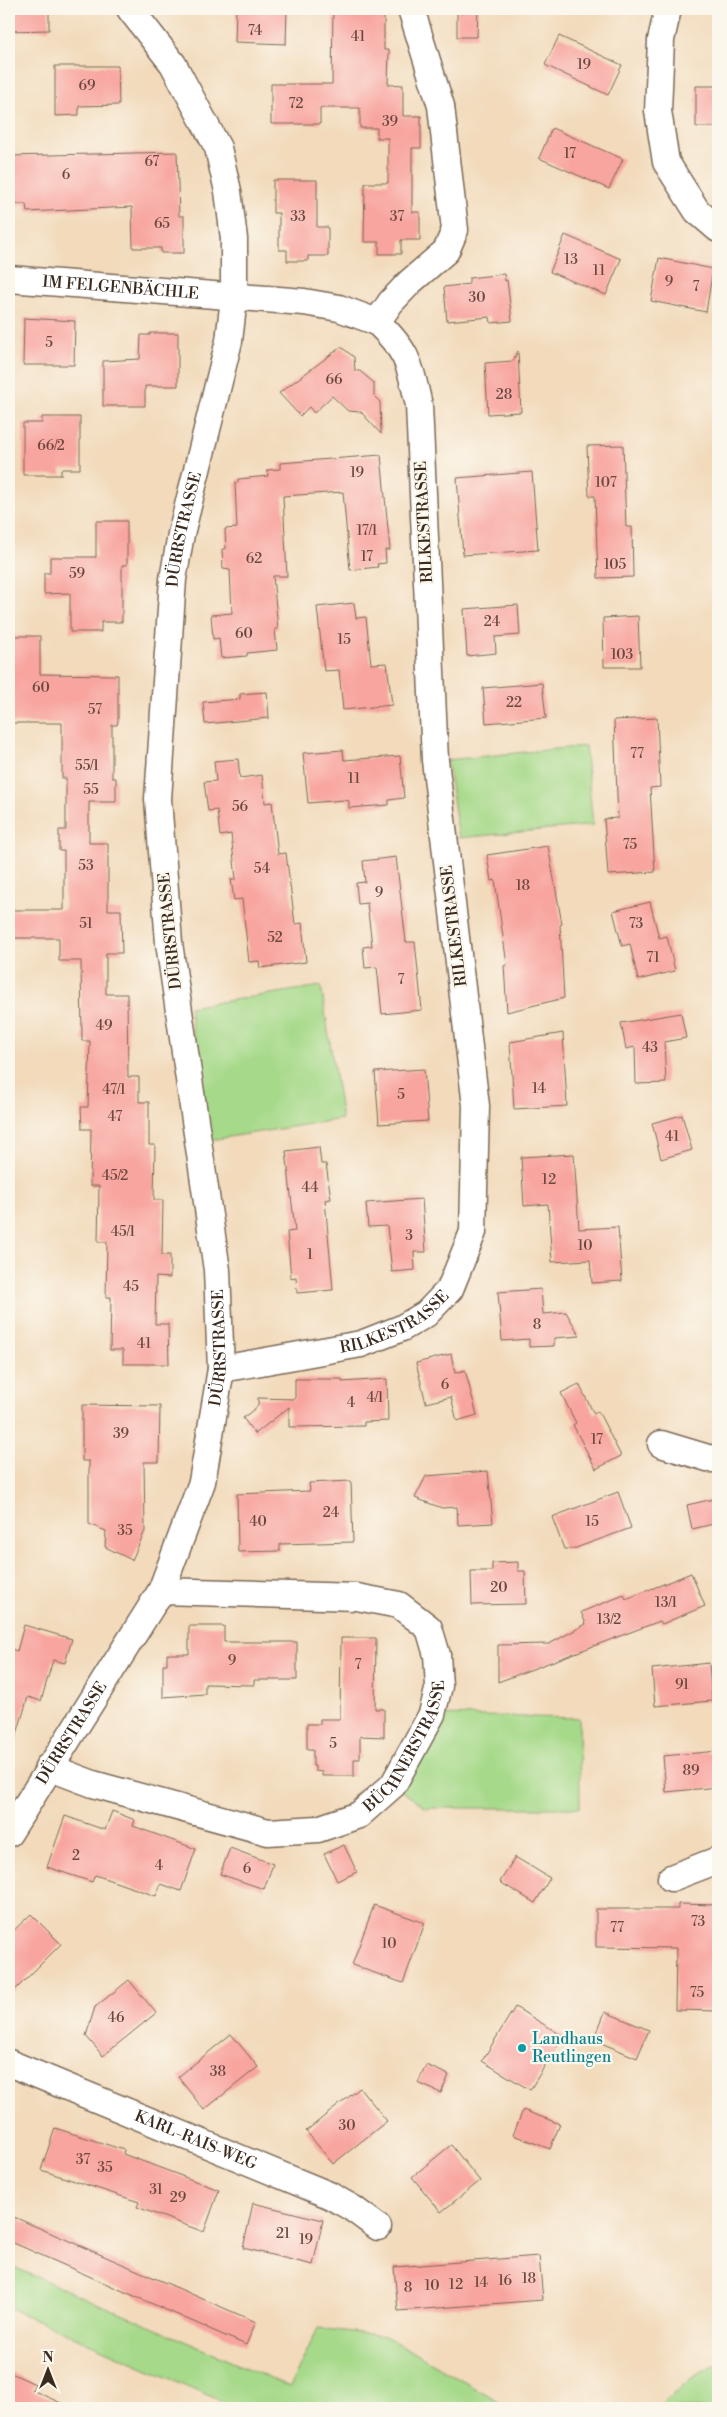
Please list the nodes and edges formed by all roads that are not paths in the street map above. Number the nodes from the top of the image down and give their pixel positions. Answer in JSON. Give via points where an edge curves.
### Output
{"nodes":[{"id":1,"x":412,"y":9,"type":"edge"},
{"id":2,"x":668,"y":9,"type":"edge"},
{"id":3,"x":139,"y":12,"type":"edge"},
{"id":4,"x":718,"y":229,"type":"edge"},
{"id":5,"x":9,"y":279,"type":"edge"},
{"id":6,"x":234,"y":298,"type":"junction"},
{"id":7,"x":377,"y":322,"type":"junction"},
{"id":8,"x":221,"y":1369,"type":"junction"},
{"id":9,"x":661,"y":1444,"type":"dead end"},
{"id":10,"x":718,"y":1457,"type":"edge"},
{"id":11,"x":161,"y":1591,"type":"junction"},
{"id":12,"x":48,"y":1767,"type":"junction"},
{"id":13,"x":9,"y":1833,"type":"edge"},
{"id":14,"x":718,"y":1860,"type":"edge"},
{"id":15,"x":671,"y":1878,"type":"dead end"},
{"id":16,"x":9,"y":2064,"type":"edge"},
{"id":17,"x":378,"y":2227,"type":"dead end"}],
"edges":[{"from":1,"to":7,"type":"street","via":[[441,106],[456,230],[446,251],[410,282]]},
{"from":2,"to":4,"type":"street","via":[[661,40],[658,111],[666,162],[697,210]]},
{"from":3,"to":6,"type":"street","name":"DÜRRSTRASSE","via":[[173,64],[218,148],[234,239]]},
{"from":5,"to":6,"type":"street","name":"IM FELGENBÄCHLE"},
{"from":6,"to":7,"type":"street","name":"RILKESTRASSE","via":[[304,302],[339,308]]},
{"from":6,"to":8,"type":"street","name":"DÜRRSTRASSE","via":[[229,341],[181,534],[173,579],[158,799],[169,943],[217,1270]]},
{"from":7,"to":8,"type":"street","name":"RILKESTRASSE","via":[[396,340],[408,359],[419,405],[435,760],[476,1106],[473,1232],[450,1290],[426,1314],[402,1328],[361,1344]]},
{"from":8,"to":11,"type":"street","name":"DÜRRSTRASSE","via":[[202,1482]]},
{"from":9,"to":10,"type":"street","via":[[710,1459]]},
{"from":11,"to":12,"type":"street","name":"DÜRRSTRASSE"},
{"from":11,"to":12,"type":"street","name":"BÜCHNERSTRASSE","via":[[357,1597],[399,1605],[429,1628],[437,1654],[440,1686],[432,1714],[393,1785],[359,1815],[318,1829],[268,1832],[93,1784]]},
{"from":12,"to":13,"type":"street","name":"DÜRRSTRASSE"},
{"from":14,"to":15,"type":"street"},
{"from":16,"to":17,"type":"street","name":"KARL-RAIS-WEG","via":[[329,2195]]}]}
